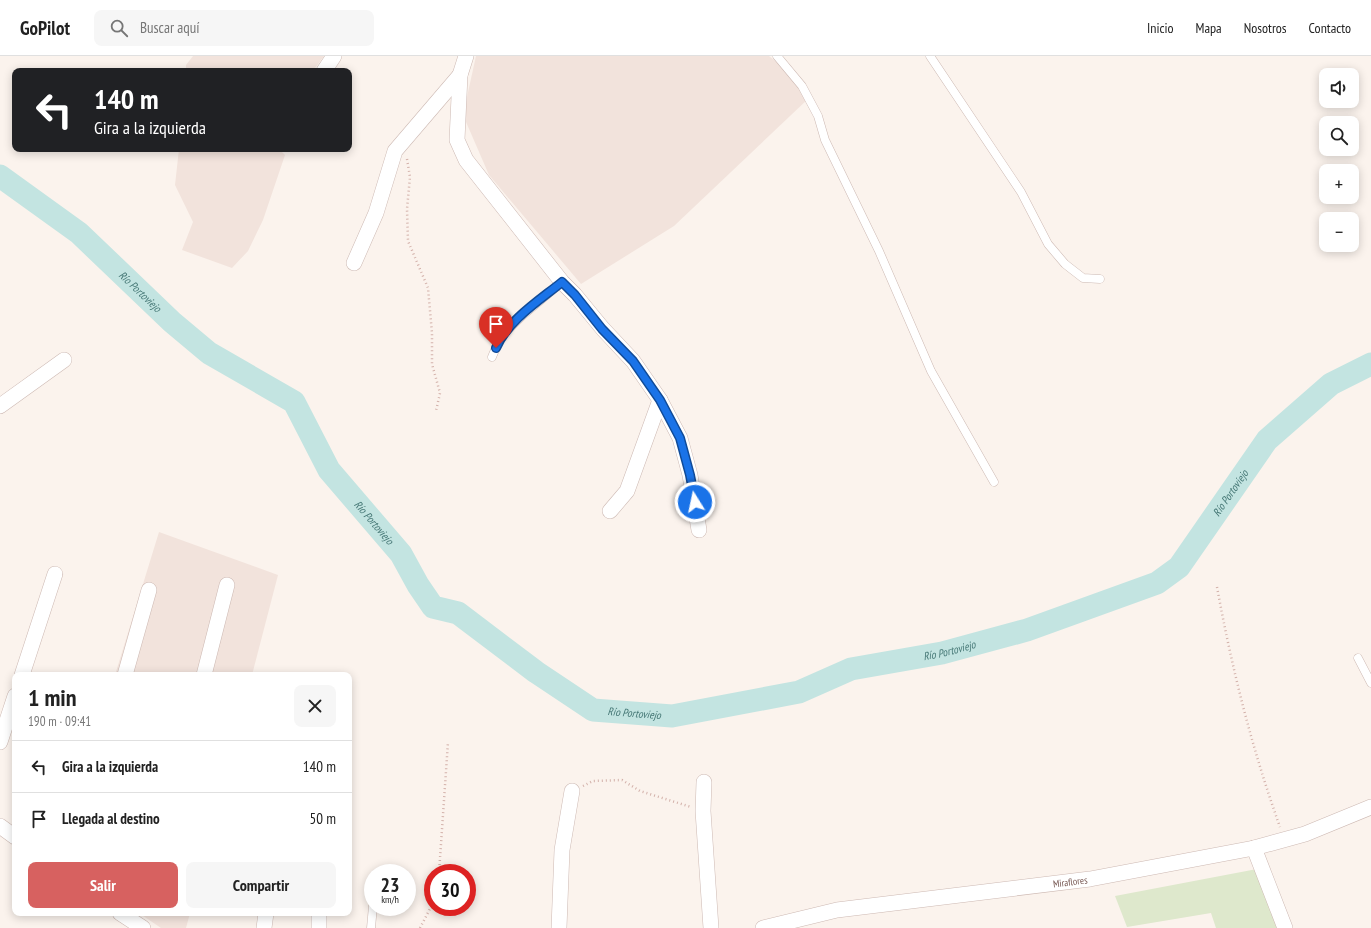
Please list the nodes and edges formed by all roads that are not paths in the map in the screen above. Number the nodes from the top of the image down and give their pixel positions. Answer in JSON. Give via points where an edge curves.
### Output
{"nodes":[{"id":1,"x":334,"y":56,"type":"edge"},
{"id":2,"x":466,"y":56,"type":"edge"},
{"id":3,"x":777,"y":56,"type":"edge"},
{"id":4,"x":930,"y":56,"type":"edge"},
{"id":5,"x":326,"y":68,"type":"edge"},
{"id":6,"x":460,"y":75,"type":"junction"},
{"id":7,"x":354,"y":263,"type":"dead end"},
{"id":8,"x":1100,"y":280,"type":"dead end"},
{"id":9,"x":562,"y":282,"type":"junction"},
{"id":10,"x":492,"y":357,"type":"dead end"},
{"id":11,"x":64,"y":360,"type":"dead end"},
{"id":12,"x":660,"y":400,"type":"junction"},
{"id":13,"x":0,"y":406,"type":"edge"},
{"id":14,"x":994,"y":482,"type":"dead end"},
{"id":15,"x":610,"y":511,"type":"dead end"},
{"id":16,"x":699,"y":530,"type":"dead end"},
{"id":17,"x":55,"y":574,"type":"dead end"},
{"id":18,"x":227,"y":585,"type":"dead end"},
{"id":19,"x":149,"y":590,"type":"dead end"},
{"id":20,"x":1358,"y":658,"type":"dead end"},
{"id":21,"x":23,"y":672,"type":"edge"},
{"id":22,"x":126,"y":672,"type":"edge"},
{"id":23,"x":205,"y":672,"type":"edge"},
{"id":24,"x":1371,"y":683,"type":"edge"},
{"id":25,"x":12,"y":705,"type":"edge"},
{"id":26,"x":0,"y":742,"type":"edge"},
{"id":27,"x":704,"y":782,"type":"dead end"},
{"id":28,"x":572,"y":791,"type":"road end"},
{"id":29,"x":1371,"y":807,"type":"edge"},
{"id":30,"x":0,"y":826,"type":"edge"},
{"id":31,"x":12,"y":835,"type":"edge"},
{"id":32,"x":1254,"y":848,"type":"junction"},
{"id":33,"x":127,"y":916,"type":"edge"},
{"id":34,"x":266,"y":916,"type":"edge"},
{"id":35,"x":319,"y":916,"type":"edge"},
{"id":36,"x":372,"y":916,"type":"edge"},
{"id":37,"x":142,"y":922,"type":"edge"},
{"id":38,"x":264,"y":928,"type":"edge"},
{"id":39,"x":319,"y":928,"type":"edge"},
{"id":40,"x":371,"y":928,"type":"edge"},
{"id":41,"x":559,"y":928,"type":"edge"},
{"id":42,"x":711,"y":928,"type":"edge"},
{"id":43,"x":763,"y":928,"type":"edge"},
{"id":44,"x":1284,"y":928,"type":"edge"}],
"edges":[{"from":1,"to":5,"type":"street"},
{"from":2,"to":6,"type":"street"},
{"from":3,"to":14,"type":"lane","via":[[802,86],[818,116],[825,140],[879,250],[931,372]]},
{"from":4,"to":8,"type":"lane","via":[[1021,192],[1048,244],[1065,264],[1083,278]]},
{"from":6,"to":7,"type":"street","via":[[394,151],[376,214]]},
{"from":6,"to":9,"type":"street","via":[[457,140],[466,160]]},
{"from":9,"to":10,"type":"lane","via":[[500,338]]},
{"from":9,"to":12,"type":"street","via":[[633,361]]},
{"from":11,"to":13,"type":"street"},
{"from":12,"to":15,"type":"street","via":[[627,491]]},
{"from":12,"to":16,"type":"street","via":[[680,438],[690,475]]},
{"from":17,"to":21,"type":"street"},
{"from":18,"to":23,"type":"street"},
{"from":19,"to":22,"type":"street"},
{"from":20,"to":24,"type":"lane"},
{"from":25,"to":26,"type":"street"},
{"from":27,"to":42,"type":"street","via":[[703,811]]},
{"from":28,"to":41,"type":"street","via":[[562,850]]},
{"from":29,"to":32,"type":"street","name":"Miraflores","via":[[1329,825]]},
{"from":30,"to":31,"type":"street"},
{"from":32,"to":43,"type":"street","name":"Miraflores","via":[[1090,879],[832,911]]},
{"from":32,"to":44,"type":"street"},
{"from":33,"to":37,"type":"street"},
{"from":34,"to":38,"type":"street"},
{"from":35,"to":39,"type":"street"},
{"from":36,"to":40,"type":"lane"}]}
